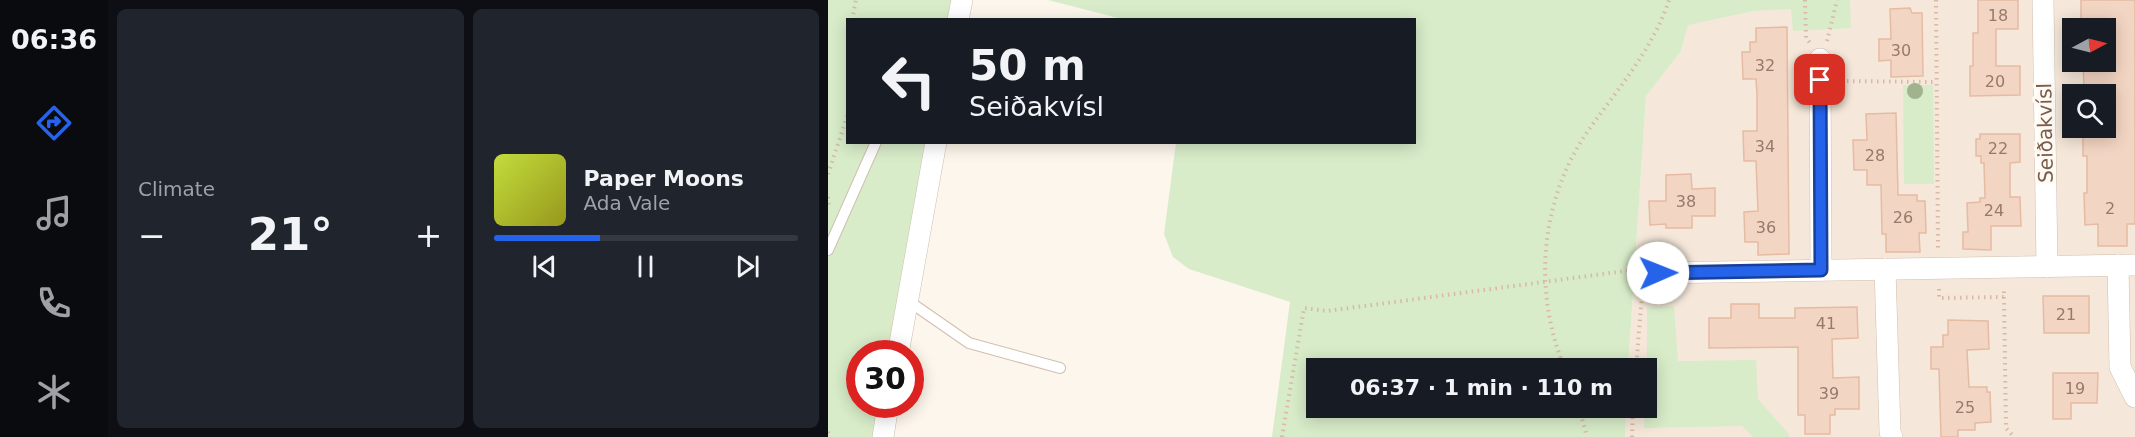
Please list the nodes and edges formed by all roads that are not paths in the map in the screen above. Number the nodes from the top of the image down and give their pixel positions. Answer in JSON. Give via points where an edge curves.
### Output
{"nodes":[{"id":1,"x":962,"y":0,"type":"edge"},
{"id":2,"x":2043,"y":0,"type":"edge"},
{"id":3,"x":958,"y":18,"type":"edge"},
{"id":4,"x":1820,"y":58,"type":"road end"},
{"id":5,"x":875,"y":144,"type":"edge"},
{"id":6,"x":936,"y":144,"type":"edge"},
{"id":7,"x":828,"y":250,"type":"edge"},
{"id":8,"x":2127,"y":265,"type":"edge"},
{"id":9,"x":2047,"y":267,"type":"junction"},
{"id":10,"x":1885,"y":269,"type":"junction"},
{"id":11,"x":1821,"y":270,"type":"junction"},
{"id":12,"x":1657,"y":282,"type":"road end"},
{"id":13,"x":908,"y":300,"type":"junction"},
{"id":14,"x":901,"y":340,"type":"edge"},
{"id":15,"x":1060,"y":368,"type":"dead end"},
{"id":16,"x":2135,"y":397,"type":"edge"},
{"id":17,"x":886,"y":418,"type":"edge"},
{"id":18,"x":883,"y":437,"type":"edge"},
{"id":19,"x":1892,"y":437,"type":"edge"}],
"edges":[{"from":1,"to":3,"type":"street"},
{"from":2,"to":9,"type":"street","name":"Seiðakvísl"},
{"from":4,"to":11,"type":"street"},
{"from":5,"to":7,"type":"lane"},
{"from":6,"to":13,"type":"street"},
{"from":8,"to":9,"type":"street"},
{"from":8,"to":16,"type":"street","via":[[2120,367]]},
{"from":9,"to":10,"type":"street"},
{"from":10,"to":11,"type":"street"},
{"from":10,"to":19,"type":"street"},
{"from":11,"to":12,"type":"street"},
{"from":13,"to":14,"type":"street"},
{"from":13,"to":15,"type":"lane","via":[[969,343]]},
{"from":17,"to":18,"type":"street"}]}
